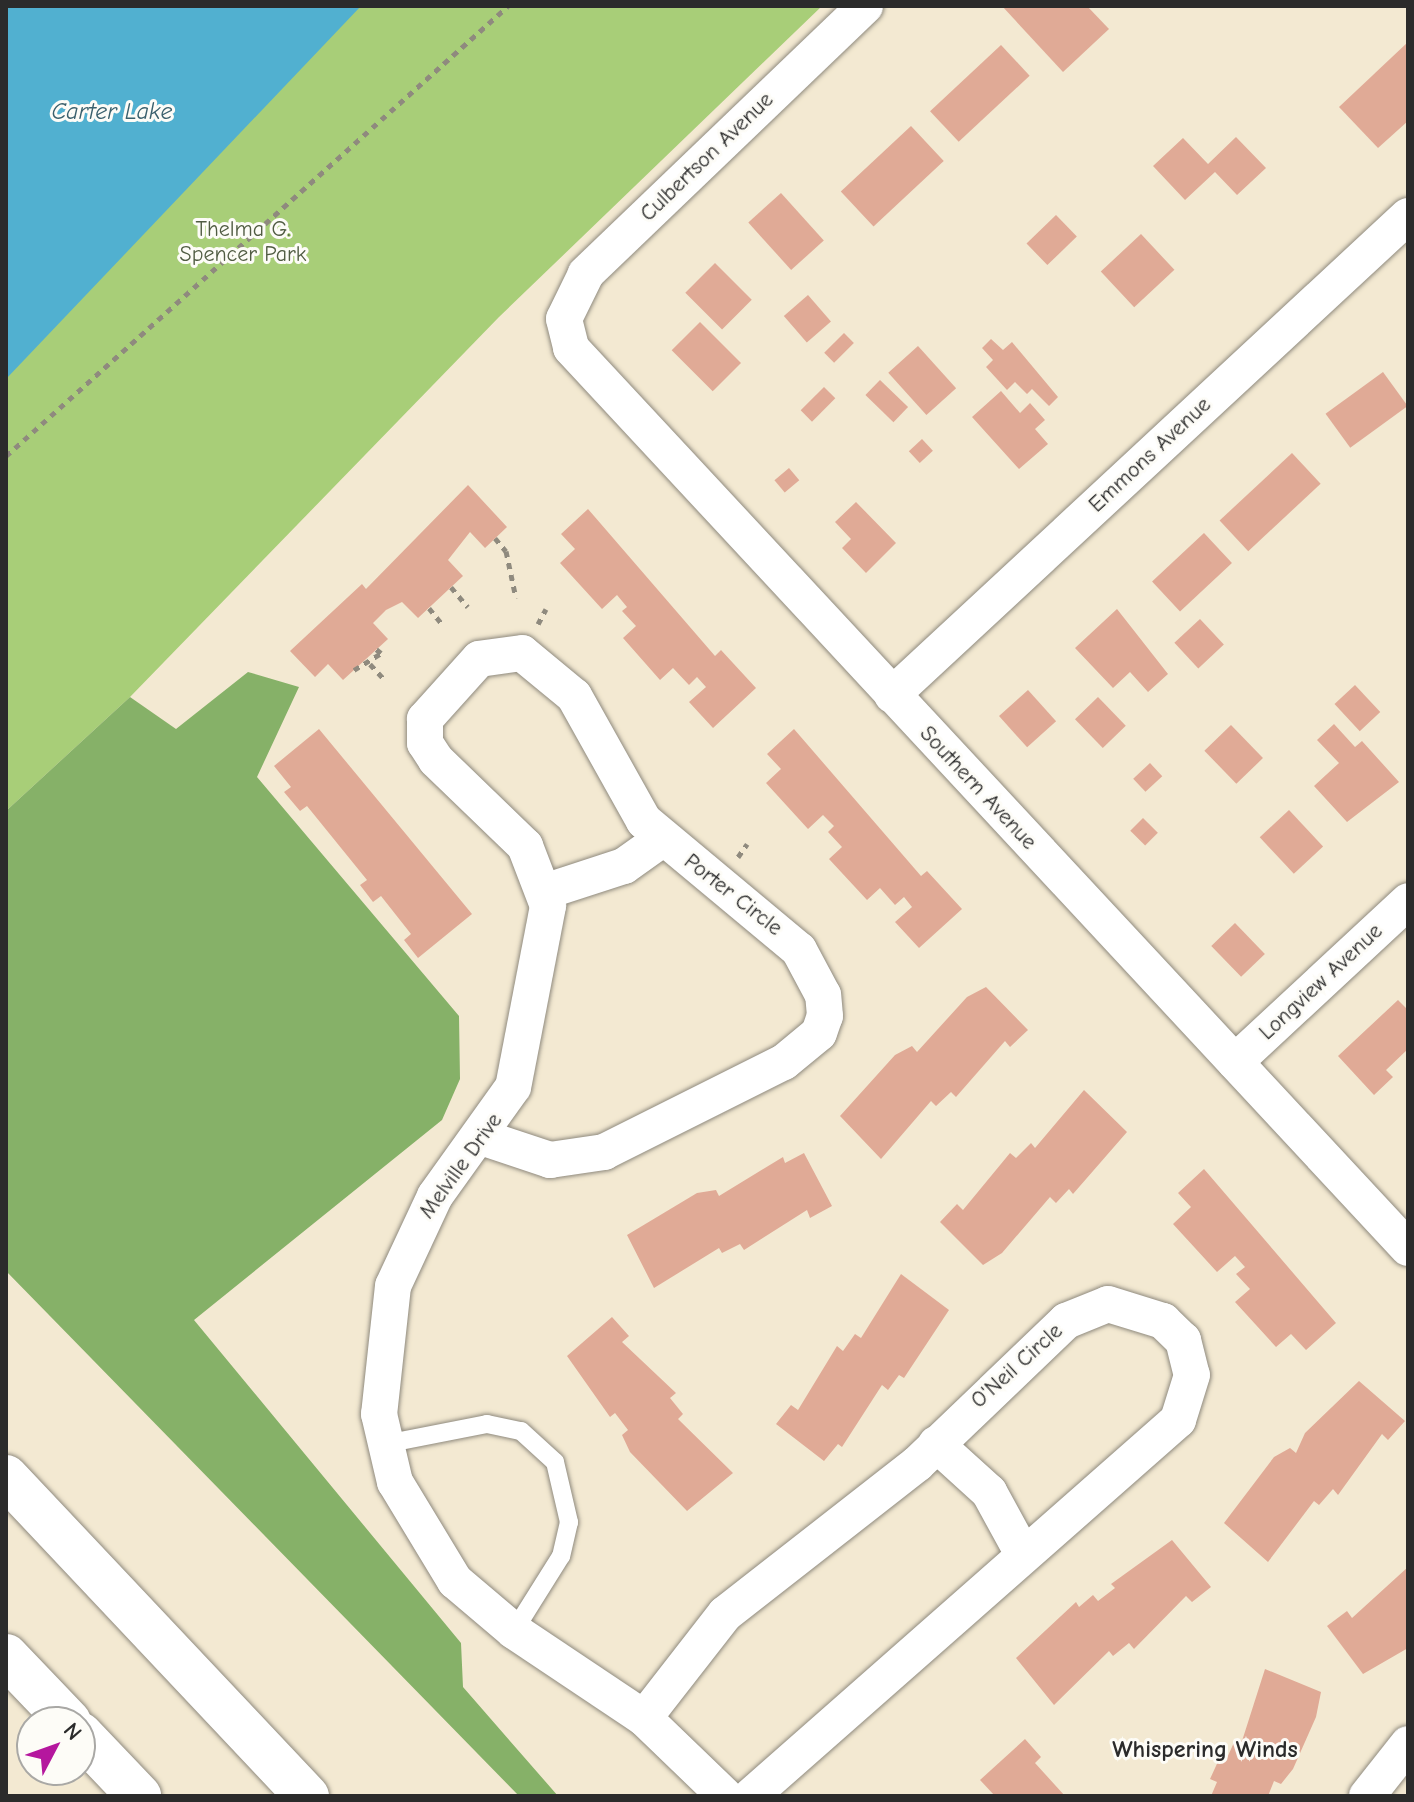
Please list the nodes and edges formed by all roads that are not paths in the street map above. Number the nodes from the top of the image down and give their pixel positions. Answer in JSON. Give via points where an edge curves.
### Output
{"nodes":[{"id":1,"x":865,"y":6,"type":"edge"},
{"id":2,"x":1408,"y":216,"type":"edge"},
{"id":3,"x":564,"y":319,"type":"joint"},
{"id":4,"x":892,"y":695,"type":"junction"},
{"id":5,"x":662,"y":839,"type":"junction"},
{"id":6,"x":547,"y":891,"type":"junction"},
{"id":7,"x":1408,"y":901,"type":"edge"},
{"id":8,"x":1235,"y":1062,"type":"junction"},
{"id":9,"x":484,"y":1138,"type":"junction"},
{"id":10,"x":1408,"y":1248,"type":"edge"},
{"id":11,"x":385,"y":1444,"type":"junction"},
{"id":12,"x":936,"y":1444,"type":"junction"},
{"id":13,"x":6,"y":1477,"type":"edge"},
{"id":14,"x":1023,"y":1554,"type":"junction"},
{"id":15,"x":514,"y":1631,"type":"junction"},
{"id":16,"x":166,"y":1647,"type":"junction"},
{"id":17,"x":6,"y":1656,"type":"edge"},
{"id":18,"x":54,"y":1706,"type":"edge"},
{"id":19,"x":644,"y":1718,"type":"junction"},
{"id":20,"x":1408,"y":1744,"type":"edge"},
{"id":21,"x":96,"y":1751,"type":"edge"},
{"id":22,"x":139,"y":1796,"type":"edge"},
{"id":23,"x":307,"y":1796,"type":"edge"},
{"id":24,"x":325,"y":1796,"type":"edge"},
{"id":25,"x":725,"y":1796,"type":"edge"},
{"id":26,"x":751,"y":1796,"type":"edge"},
{"id":27,"x":1367,"y":1796,"type":"edge"}],
"edges":[{"from":1,"to":3,"type":"street","name":"Culbertson Avenue","via":[[586,274]]},
{"from":2,"to":4,"type":"street","name":"Emmons Avenue"},
{"from":3,"to":4,"type":"street","name":"Southern Avenue","via":[[571,348],[588,372]]},
{"from":4,"to":8,"type":"street","name":"Southern Avenue"},
{"from":5,"to":6,"type":"street","via":[[624,866]]},
{"from":5,"to":6,"type":"street","name":"Porter Circle","via":[[629,804],[574,696],[522,653],[479,659],[425,719],[425,743],[525,846]]},
{"from":5,"to":9,"type":"street","name":"Porter Circle","via":[[772,921],[799,950],[823,995],[819,1033],[784,1062],[604,1152],[550,1160]]},
{"from":6,"to":9,"type":"street","name":"Melville Drive","via":[[513,1087]]},
{"from":7,"to":8,"type":"street","name":"Longview Avenue"},
{"from":8,"to":10,"type":"street","name":"Southern Avenue"},
{"from":9,"to":11,"type":"street","name":"Melville Drive","via":[[435,1196],[393,1286],[379,1377]]},
{"from":11,"to":15,"type":"street","name":"Melville Drive","via":[[395,1482],[435,1555]]},
{"from":11,"to":15,"type":"lane","via":[[487,1424],[521,1431],[555,1462],[569,1522],[561,1556]]},
{"from":12,"to":14,"type":"street","via":[[989,1492]]},
{"from":12,"to":14,"type":"street","name":"O'Neil Circle","via":[[1003,1376],[1088,1309],[1141,1309],[1183,1340],[1192,1375],[1178,1420]]},
{"from":12,"to":19,"type":"street","name":"O'Neil Circle","via":[[725,1614]]},
{"from":13,"to":16,"type":"highway"},
{"from":14,"to":26,"type":"street","name":"O'Neil Circle"},
{"from":15,"to":19,"type":"street","name":"Melville Drive"},
{"from":16,"to":23,"type":"highway"},
{"from":16,"to":24,"type":"highway"},
{"from":17,"to":18,"type":"highway"},
{"from":19,"to":25,"type":"street","name":"Melville Drive"},
{"from":20,"to":27,"type":"street"},
{"from":21,"to":22,"type":"highway"}]}
